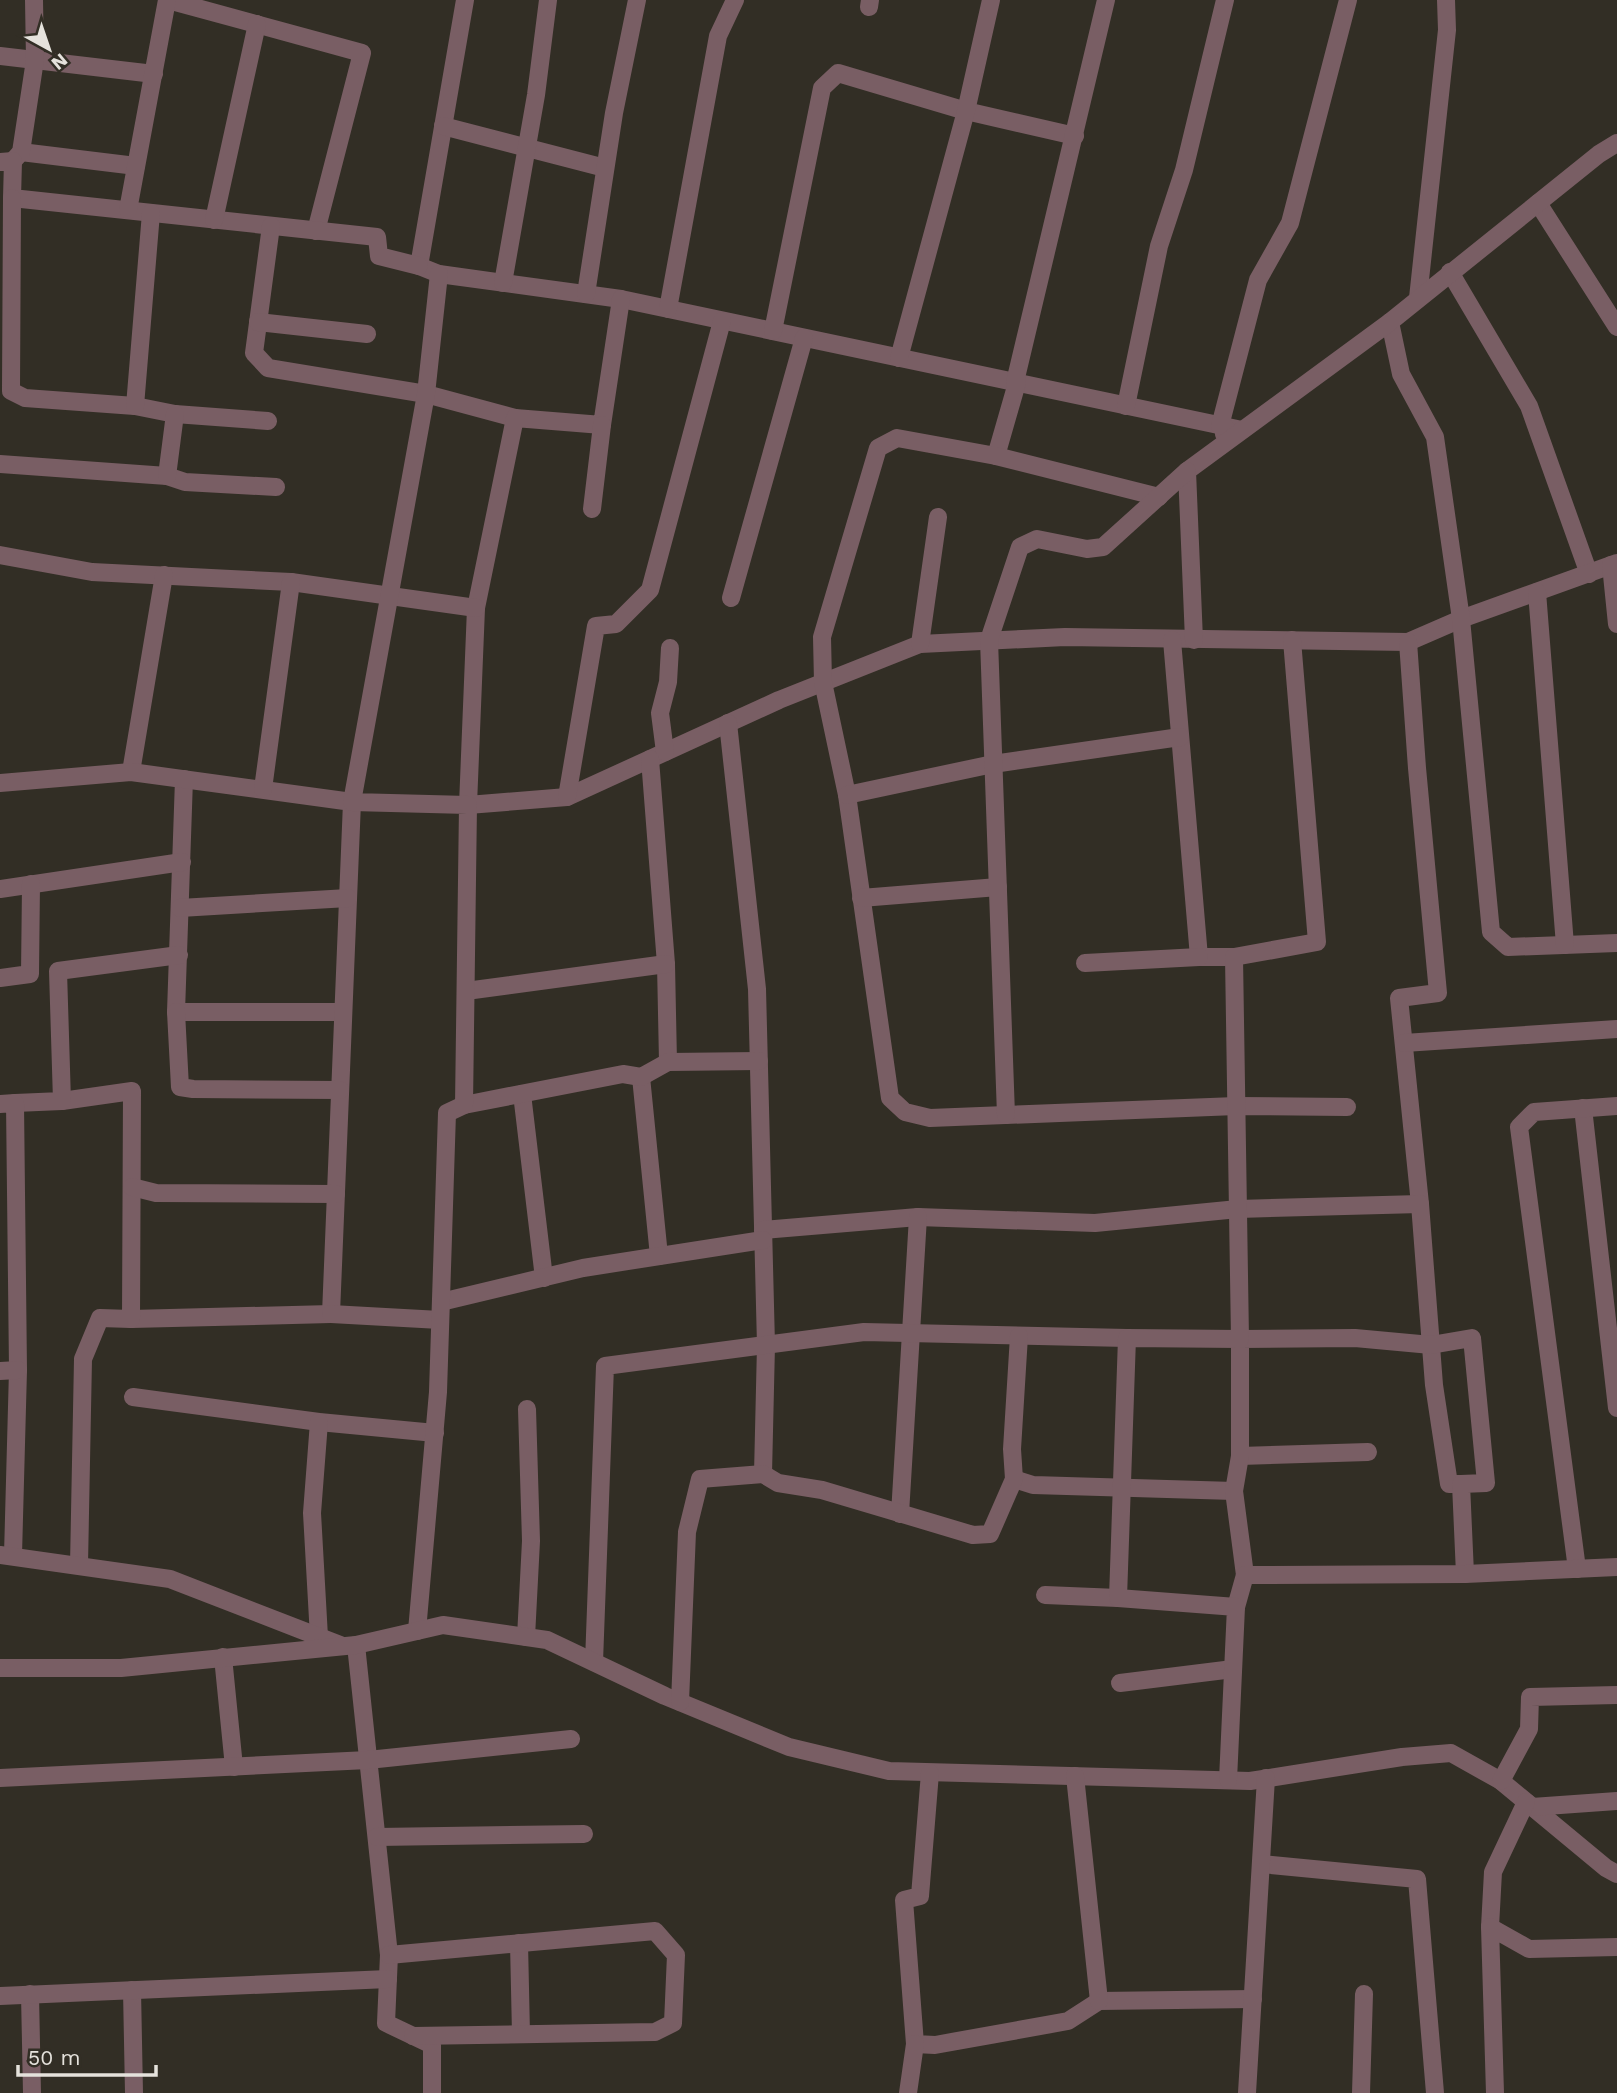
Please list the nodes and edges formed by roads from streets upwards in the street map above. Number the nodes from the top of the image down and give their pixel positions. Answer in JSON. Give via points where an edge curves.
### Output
{"nodes":[{"id":1,"x":34,"y":0,"type":"edge"},
{"id":2,"x":168,"y":0,"type":"edge"},
{"id":3,"x":465,"y":0,"type":"edge"},
{"id":4,"x":548,"y":0,"type":"edge"},
{"id":5,"x":637,"y":0,"type":"edge"},
{"id":6,"x":735,"y":0,"type":"edge"},
{"id":7,"x":991,"y":0,"type":"edge"},
{"id":8,"x":1106,"y":0,"type":"edge"},
{"id":9,"x":1225,"y":0,"type":"edge"},
{"id":10,"x":1348,"y":0,"type":"edge"},
{"id":11,"x":1446,"y":0,"type":"edge"},
{"id":12,"x":257,"y":24,"type":"junction"},
{"id":13,"x":0,"y":56,"type":"edge"},
{"id":14,"x":34,"y":60,"type":"junction"},
{"id":15,"x":153,"y":74,"type":"junction"},
{"id":16,"x":966,"y":111,"type":"junction"},
{"id":17,"x":443,"y":126,"type":"junction"},
{"id":18,"x":1075,"y":136,"type":"junction"},
{"id":19,"x":1617,"y":144,"type":"edge"},
{"id":20,"x":526,"y":148,"type":"junction"},
{"id":21,"x":11,"y":158,"type":"edge"},
{"id":22,"x":136,"y":166,"type":"junction"},
{"id":23,"x":605,"y":168,"type":"junction"},
{"id":24,"x":12,"y":198,"type":"junction"},
{"id":25,"x":1538,"y":203,"type":"junction"},
{"id":26,"x":128,"y":210,"type":"junction"},
{"id":27,"x":151,"y":213,"type":"junction"},
{"id":28,"x":214,"y":219,"type":"junction"},
{"id":29,"x":271,"y":226,"type":"junction"},
{"id":30,"x":316,"y":230,"type":"junction"},
{"id":31,"x":419,"y":267,"type":"junction"},
{"id":32,"x":1450,"y":272,"type":"junction"},
{"id":33,"x":439,"y":274,"type":"junction"},
{"id":34,"x":503,"y":283,"type":"junction"},
{"id":35,"x":586,"y":294,"type":"junction"},
{"id":36,"x":1418,"y":298,"type":"junction"},
{"id":37,"x":621,"y":299,"type":"junction"},
{"id":38,"x":668,"y":309,"type":"junction"},
{"id":39,"x":722,"y":321,"type":"junction"},
{"id":40,"x":258,"y":322,"type":"junction"},
{"id":41,"x":1390,"y":322,"type":"junction"},
{"id":42,"x":1617,"y":327,"type":"edge"},
{"id":43,"x":773,"y":331,"type":"junction"},
{"id":44,"x":367,"y":334,"type":"dead end"},
{"id":45,"x":804,"y":338,"type":"junction"},
{"id":46,"x":899,"y":358,"type":"junction"},
{"id":47,"x":1017,"y":383,"type":"junction"},
{"id":48,"x":426,"y":394,"type":"junction"},
{"id":49,"x":135,"y":406,"type":"junction"},
{"id":50,"x":1126,"y":406,"type":"junction"},
{"id":51,"x":175,"y":414,"type":"junction"},
{"id":52,"x":515,"y":418,"type":"junction"},
{"id":53,"x":268,"y":421,"type":"dead end"},
{"id":54,"x":602,"y":425,"type":"junction"},
{"id":55,"x":1220,"y":426,"type":"junction"},
{"id":56,"x":1242,"y":430,"type":"junction"},
{"id":57,"x":1220,"y":446,"type":"junction"},
{"id":58,"x":996,"y":456,"type":"junction"},
{"id":59,"x":0,"y":464,"type":"edge"},
{"id":60,"x":1187,"y":471,"type":"junction"},
{"id":61,"x":167,"y":476,"type":"junction"},
{"id":62,"x":276,"y":487,"type":"dead end"},
{"id":63,"x":1159,"y":496,"type":"junction"},
{"id":64,"x":592,"y":509,"type":"dead end"},
{"id":65,"x":939,"y":517,"type":"dead end"},
{"id":66,"x":0,"y":555,"type":"edge"},
{"id":67,"x":1614,"y":564,"type":"edge"},
{"id":68,"x":1589,"y":574,"type":"junction"},
{"id":69,"x":164,"y":575,"type":"junction"},
{"id":70,"x":291,"y":582,"type":"junction"},
{"id":71,"x":1537,"y":592,"type":"junction"},
{"id":72,"x":390,"y":596,"type":"junction"},
{"id":73,"x":731,"y":598,"type":"dead end"},
{"id":74,"x":477,"y":608,"type":"junction"},
{"id":75,"x":1461,"y":619,"type":"junction"},
{"id":76,"x":1617,"y":624,"type":"edge"},
{"id":77,"x":989,"y":640,"type":"junction"},
{"id":78,"x":1172,"y":640,"type":"junction"},
{"id":79,"x":1195,"y":640,"type":"junction"},
{"id":80,"x":1292,"y":640,"type":"junction"},
{"id":81,"x":1408,"y":642,"type":"junction"},
{"id":82,"x":920,"y":644,"type":"junction"},
{"id":83,"x":670,"y":648,"type":"dead end"},
{"id":84,"x":823,"y":682,"type":"junction"},
{"id":85,"x":728,"y":723,"type":"junction"},
{"id":86,"x":1180,"y":737,"type":"junction"},
{"id":87,"x":657,"y":755,"type":"junction"},
{"id":88,"x":993,"y":764,"type":"junction"},
{"id":89,"x":131,"y":772,"type":"junction"},
{"id":90,"x":184,"y":779,"type":"junction"},
{"id":91,"x":0,"y":783,"type":"edge"},
{"id":92,"x":262,"y":789,"type":"junction"},
{"id":93,"x":847,"y":795,"type":"junction"},
{"id":94,"x":567,"y":797,"type":"junction"},
{"id":95,"x":352,"y":802,"type":"junction"},
{"id":96,"x":468,"y":805,"type":"junction"},
{"id":97,"x":182,"y":862,"type":"junction"},
{"id":98,"x":31,"y":884,"type":"junction"},
{"id":99,"x":998,"y":887,"type":"junction"},
{"id":100,"x":0,"y":889,"type":"edge"},
{"id":101,"x":348,"y":898,"type":"junction"},
{"id":102,"x":861,"y":898,"type":"junction"},
{"id":103,"x":180,"y":908,"type":"junction"},
{"id":104,"x":1617,"y":943,"type":"edge"},
{"id":105,"x":1565,"y":945,"type":"junction"},
{"id":106,"x":178,"y":955,"type":"junction"},
{"id":107,"x":1199,"y":957,"type":"junction"},
{"id":108,"x":1234,"y":957,"type":"junction"},
{"id":109,"x":1084,"y":963,"type":"dead end"},
{"id":110,"x":666,"y":964,"type":"junction"},
{"id":111,"x":58,"y":971,"type":"junction"},
{"id":112,"x":30,"y":974,"type":"junction"},
{"id":113,"x":0,"y":978,"type":"edge"},
{"id":114,"x":466,"y":991,"type":"junction"},
{"id":115,"x":176,"y":1012,"type":"junction"},
{"id":116,"x":343,"y":1012,"type":"junction"},
{"id":117,"x":1617,"y":1029,"type":"edge"},
{"id":118,"x":1404,"y":1042,"type":"junction"},
{"id":119,"x":759,"y":1061,"type":"junction"},
{"id":120,"x":668,"y":1062,"type":"junction"},
{"id":121,"x":640,"y":1077,"type":"junction"},
{"id":122,"x":340,"y":1090,"type":"junction"},
{"id":123,"x":522,"y":1094,"type":"junction"},
{"id":124,"x":62,"y":1101,"type":"junction"},
{"id":125,"x":7,"y":1103,"type":"edge"},
{"id":126,"x":464,"y":1105,"type":"junction"},
{"id":127,"x":1236,"y":1106,"type":"junction"},
{"id":128,"x":1617,"y":1106,"type":"edge"},
{"id":129,"x":1347,"y":1107,"type":"dead end"},
{"id":130,"x":1583,"y":1108,"type":"junction"},
{"id":131,"x":1006,"y":1115,"type":"junction"},
{"id":132,"x":132,"y":1187,"type":"junction"},
{"id":133,"x":336,"y":1194,"type":"junction"},
{"id":134,"x":1420,"y":1204,"type":"junction"},
{"id":135,"x":1238,"y":1209,"type":"junction"},
{"id":136,"x":918,"y":1217,"type":"junction"},
{"id":137,"x":763,"y":1235,"type":"junction"},
{"id":138,"x":659,"y":1256,"type":"junction"},
{"id":139,"x":544,"y":1278,"type":"junction"},
{"id":140,"x":441,"y":1311,"type":"junction"},
{"id":141,"x":331,"y":1314,"type":"junction"},
{"id":142,"x":131,"y":1319,"type":"junction"},
{"id":143,"x":911,"y":1333,"type":"junction"},
{"id":144,"x":1019,"y":1336,"type":"junction"},
{"id":145,"x":1127,"y":1338,"type":"junction"},
{"id":146,"x":1240,"y":1339,"type":"junction"},
{"id":147,"x":766,"y":1345,"type":"junction"},
{"id":148,"x":1431,"y":1345,"type":"junction"},
{"id":149,"x":9,"y":1371,"type":"edge"},
{"id":150,"x":133,"y":1396,"type":"dead end"},
{"id":151,"x":1617,"y":1408,"type":"edge"},
{"id":152,"x":527,"y":1409,"type":"dead end"},
{"id":153,"x":318,"y":1422,"type":"junction"},
{"id":154,"x":435,"y":1433,"type":"junction"},
{"id":155,"x":1367,"y":1452,"type":"dead end"},
{"id":156,"x":1240,"y":1456,"type":"junction"},
{"id":157,"x":763,"y":1474,"type":"junction"},
{"id":158,"x":1014,"y":1479,"type":"junction"},
{"id":159,"x":1461,"y":1484,"type":"junction"},
{"id":160,"x":1122,"y":1488,"type":"junction"},
{"id":161,"x":1234,"y":1491,"type":"junction"},
{"id":162,"x":900,"y":1514,"type":"junction"},
{"id":163,"x":7,"y":1555,"type":"edge"},
{"id":164,"x":81,"y":1566,"type":"junction"},
{"id":165,"x":1617,"y":1567,"type":"edge"},
{"id":166,"x":1577,"y":1569,"type":"junction"},
{"id":167,"x":1465,"y":1574,"type":"junction"},
{"id":168,"x":1245,"y":1575,"type":"junction"},
{"id":169,"x":1045,"y":1595,"type":"dead end"},
{"id":170,"x":1118,"y":1598,"type":"junction"},
{"id":171,"x":1236,"y":1607,"type":"junction"},
{"id":172,"x":417,"y":1631,"type":"junction"},
{"id":173,"x":319,"y":1637,"type":"junction"},
{"id":174,"x":526,"y":1637,"type":"junction"},
{"id":175,"x":350,"y":1645,"type":"junction"},
{"id":176,"x":223,"y":1657,"type":"junction"},
{"id":177,"x":594,"y":1662,"type":"junction"},
{"id":178,"x":0,"y":1668,"type":"edge"},
{"id":179,"x":1233,"y":1669,"type":"junction"},
{"id":180,"x":1120,"y":1683,"type":"dead end"},
{"id":181,"x":1617,"y":1695,"type":"edge"},
{"id":182,"x":680,"y":1702,"type":"junction"},
{"id":183,"x":571,"y":1740,"type":"dead end"},
{"id":184,"x":369,"y":1760,"type":"junction"},
{"id":185,"x":234,"y":1767,"type":"junction"},
{"id":186,"x":930,"y":1773,"type":"junction"},
{"id":187,"x":1075,"y":1776,"type":"junction"},
{"id":188,"x":0,"y":1779,"type":"edge"},
{"id":189,"x":1266,"y":1779,"type":"junction"},
{"id":190,"x":1228,"y":1780,"type":"junction"},
{"id":191,"x":1502,"y":1782,"type":"junction"},
{"id":192,"x":1617,"y":1801,"type":"edge"},
{"id":193,"x":1529,"y":1805,"type":"junction"},
{"id":194,"x":584,"y":1834,"type":"dead end"},
{"id":195,"x":377,"y":1837,"type":"junction"},
{"id":196,"x":1261,"y":1864,"type":"junction"},
{"id":197,"x":1617,"y":1874,"type":"edge"},
{"id":198,"x":1489,"y":1927,"type":"junction"},
{"id":199,"x":519,"y":1943,"type":"junction"},
{"id":200,"x":1617,"y":1947,"type":"edge"},
{"id":201,"x":389,"y":1955,"type":"junction"},
{"id":202,"x":388,"y":1979,"type":"junction"},
{"id":203,"x":132,"y":1990,"type":"junction"},
{"id":204,"x":30,"y":1994,"type":"junction"},
{"id":205,"x":1364,"y":1994,"type":"dead end"},
{"id":206,"x":0,"y":1996,"type":"edge"},
{"id":207,"x":1253,"y":1998,"type":"junction"},
{"id":208,"x":1099,"y":2001,"type":"junction"},
{"id":209,"x":521,"y":2034,"type":"junction"},
{"id":210,"x":412,"y":2036,"type":"junction"},
{"id":211,"x":915,"y":2044,"type":"junction"},
{"id":212,"x":32,"y":2093,"type":"edge"},
{"id":213,"x":134,"y":2093,"type":"edge"},
{"id":214,"x":432,"y":2093,"type":"edge"},
{"id":215,"x":908,"y":2093,"type":"edge"},
{"id":216,"x":1247,"y":2093,"type":"edge"},
{"id":217,"x":1361,"y":2093,"type":"edge"},
{"id":218,"x":1435,"y":2093,"type":"edge"},
{"id":219,"x":1495,"y":2093,"type":"edge"}],
"edges":[{"from":1,"to":14,"type":"street"},
{"from":2,"to":12,"type":"street"},
{"from":2,"to":15,"type":"street"},
{"from":3,"to":17,"type":"street"},
{"from":4,"to":20,"type":"street"},
{"from":5,"to":23,"type":"street"},
{"from":6,"to":38,"type":"street","via":[[719,36]]},
{"from":7,"to":16,"type":"street"},
{"from":8,"to":18,"type":"street"},
{"from":9,"to":50,"type":"street","via":[[1184,170],[1159,246]]},
{"from":10,"to":55,"type":"street","via":[[1290,223],[1258,281]]},
{"from":11,"to":36,"type":"street","via":[[1447,30]]},
{"from":12,"to":28,"type":"street"},
{"from":12,"to":30,"type":"street","via":[[362,53]]},
{"from":13,"to":14,"type":"street"},
{"from":14,"to":15,"type":"street"},
{"from":14,"to":21,"type":"street"},
{"from":15,"to":22,"type":"street"},
{"from":16,"to":18,"type":"street"},
{"from":16,"to":43,"type":"street","via":[[838,73],[822,88]]},
{"from":16,"to":46,"type":"street"},
{"from":17,"to":20,"type":"street"},
{"from":17,"to":31,"type":"street"},
{"from":18,"to":47,"type":"street"},
{"from":19,"to":25,"type":"street"},
{"from":20,"to":23,"type":"street"},
{"from":20,"to":34,"type":"street"},
{"from":21,"to":22,"type":"street"},
{"from":21,"to":24,"type":"street"},
{"from":22,"to":26,"type":"street"},
{"from":23,"to":35,"type":"street"},
{"from":24,"to":26,"type":"street"},
{"from":24,"to":49,"type":"street","via":[[11,391],[25,398]]},
{"from":25,"to":32,"type":"street"},
{"from":25,"to":42,"type":"street"},
{"from":26,"to":27,"type":"street"},
{"from":27,"to":28,"type":"street"},
{"from":27,"to":49,"type":"street"},
{"from":28,"to":29,"type":"street"},
{"from":29,"to":30,"type":"street"},
{"from":29,"to":40,"type":"street"},
{"from":30,"to":31,"type":"street","via":[[377,237],[379,256]]},
{"from":31,"to":33,"type":"street"},
{"from":32,"to":36,"type":"street"},
{"from":32,"to":68,"type":"street","via":[[1529,406]]},
{"from":33,"to":34,"type":"street"},
{"from":33,"to":48,"type":"street"},
{"from":34,"to":35,"type":"street"},
{"from":35,"to":37,"type":"street"},
{"from":36,"to":41,"type":"street"},
{"from":37,"to":38,"type":"street"},
{"from":37,"to":54,"type":"street"},
{"from":38,"to":39,"type":"street"},
{"from":39,"to":43,"type":"street"},
{"from":39,"to":94,"type":"street","via":[[650,590],[615,624],[596,626]]},
{"from":40,"to":44,"type":"street"},
{"from":40,"to":48,"type":"street","via":[[254,353],[268,368]]},
{"from":41,"to":56,"type":"street"},
{"from":41,"to":75,"type":"street","via":[[1401,374],[1435,437]]},
{"from":43,"to":45,"type":"street"},
{"from":45,"to":46,"type":"street"},
{"from":45,"to":73,"type":"street"},
{"from":46,"to":47,"type":"street"},
{"from":47,"to":50,"type":"street"},
{"from":47,"to":58,"type":"street"},
{"from":48,"to":52,"type":"street"},
{"from":48,"to":72,"type":"street"},
{"from":49,"to":51,"type":"street"},
{"from":50,"to":55,"type":"street"},
{"from":51,"to":53,"type":"street"},
{"from":51,"to":61,"type":"street"},
{"from":52,"to":54,"type":"street"},
{"from":52,"to":74,"type":"street"},
{"from":54,"to":64,"type":"street"},
{"from":55,"to":56,"type":"street"},
{"from":55,"to":57,"type":"street","via":[[1226,428]]},
{"from":56,"to":57,"type":"street"},
{"from":57,"to":60,"type":"street"},
{"from":58,"to":63,"type":"street"},
{"from":58,"to":84,"type":"street","via":[[897,438],[878,448],[822,637]]},
{"from":59,"to":61,"type":"street"},
{"from":60,"to":63,"type":"street"},
{"from":60,"to":79,"type":"street"},
{"from":61,"to":62,"type":"street","via":[[185,482]]},
{"from":63,"to":77,"type":"street","via":[[1103,547],[1087,549],[1037,539],[1020,547]]},
{"from":65,"to":82,"type":"street"},
{"from":66,"to":69,"type":"street","via":[[92,572]]},
{"from":67,"to":68,"type":"street"},
{"from":67,"to":76,"type":"street"},
{"from":68,"to":71,"type":"street"},
{"from":69,"to":70,"type":"street"},
{"from":69,"to":89,"type":"street"},
{"from":70,"to":72,"type":"street"},
{"from":70,"to":92,"type":"street"},
{"from":71,"to":75,"type":"street"},
{"from":71,"to":105,"type":"street"},
{"from":72,"to":74,"type":"street"},
{"from":72,"to":95,"type":"street"},
{"from":74,"to":96,"type":"street"},
{"from":75,"to":81,"type":"street"},
{"from":75,"to":105,"type":"street","via":[[1491,932],[1508,947]]},
{"from":77,"to":78,"type":"street"},
{"from":77,"to":82,"type":"street"},
{"from":77,"to":88,"type":"street"},
{"from":78,"to":79,"type":"street"},
{"from":78,"to":86,"type":"street"},
{"from":79,"to":80,"type":"street"},
{"from":80,"to":81,"type":"street"},
{"from":80,"to":108,"type":"street","via":[[1317,942]]},
{"from":81,"to":118,"type":"street","via":[[1438,993],[1399,998]]},
{"from":82,"to":84,"type":"street"},
{"from":83,"to":87,"type":"street"},
{"from":84,"to":85,"type":"street"},
{"from":84,"to":93,"type":"street"},
{"from":85,"to":87,"type":"street"},
{"from":85,"to":119,"type":"street","via":[[756,976]]},
{"from":86,"to":88,"type":"street"},
{"from":86,"to":107,"type":"street"},
{"from":87,"to":94,"type":"street"},
{"from":87,"to":110,"type":"street"},
{"from":88,"to":93,"type":"street"},
{"from":88,"to":99,"type":"street"},
{"from":89,"to":90,"type":"street"},
{"from":89,"to":91,"type":"street"},
{"from":90,"to":92,"type":"street"},
{"from":90,"to":97,"type":"street"},
{"from":92,"to":95,"type":"street"},
{"from":93,"to":102,"type":"street"},
{"from":94,"to":96,"type":"street"},
{"from":95,"to":96,"type":"street"},
{"from":95,"to":101,"type":"street"},
{"from":96,"to":114,"type":"street"},
{"from":97,"to":98,"type":"street"},
{"from":97,"to":103,"type":"street"},
{"from":98,"to":100,"type":"street"},
{"from":98,"to":112,"type":"street"},
{"from":99,"to":102,"type":"street"},
{"from":99,"to":131,"type":"street"},
{"from":101,"to":103,"type":"street"},
{"from":101,"to":116,"type":"street"},
{"from":102,"to":131,"type":"street","via":[[890,1098],[905,1112],[930,1118]]},
{"from":103,"to":106,"type":"street"},
{"from":104,"to":105,"type":"street"},
{"from":106,"to":111,"type":"street"},
{"from":106,"to":115,"type":"street"},
{"from":107,"to":108,"type":"street"},
{"from":107,"to":109,"type":"street"},
{"from":108,"to":127,"type":"street"},
{"from":110,"to":114,"type":"street"},
{"from":110,"to":120,"type":"street"},
{"from":111,"to":112,"type":"street"},
{"from":111,"to":124,"type":"street"},
{"from":112,"to":113,"type":"street"},
{"from":114,"to":126,"type":"street"},
{"from":115,"to":116,"type":"street"},
{"from":115,"to":122,"type":"street","via":[[180,1087]]},
{"from":116,"to":122,"type":"street"},
{"from":117,"to":118,"type":"street"},
{"from":118,"to":134,"type":"street"},
{"from":119,"to":120,"type":"street"},
{"from":119,"to":137,"type":"street"},
{"from":120,"to":121,"type":"street"},
{"from":121,"to":123,"type":"street","via":[[623,1074]]},
{"from":121,"to":138,"type":"street"},
{"from":122,"to":133,"type":"street"},
{"from":123,"to":126,"type":"street"},
{"from":123,"to":139,"type":"street"},
{"from":124,"to":125,"type":"street"},
{"from":124,"to":132,"type":"street","via":[[132,1091]]},
{"from":125,"to":149,"type":"street"},
{"from":126,"to":140,"type":"street","via":[[447,1113]]},
{"from":127,"to":129,"type":"street"},
{"from":127,"to":131,"type":"street"},
{"from":127,"to":135,"type":"street"},
{"from":128,"to":130,"type":"street"},
{"from":130,"to":151,"type":"street"},
{"from":130,"to":166,"type":"street","via":[[1534,1112],[1519,1127]]},
{"from":132,"to":133,"type":"street","via":[[156,1193]]},
{"from":132,"to":142,"type":"street"},
{"from":133,"to":141,"type":"street"},
{"from":134,"to":135,"type":"street"},
{"from":134,"to":148,"type":"street"},
{"from":135,"to":136,"type":"street","via":[[1095,1223]]},
{"from":135,"to":146,"type":"street"},
{"from":136,"to":137,"type":"street"},
{"from":136,"to":143,"type":"street"},
{"from":137,"to":138,"type":"street"},
{"from":137,"to":147,"type":"street"},
{"from":138,"to":139,"type":"street"},
{"from":139,"to":140,"type":"street"},
{"from":140,"to":141,"type":"street"},
{"from":140,"to":154,"type":"street"},
{"from":141,"to":142,"type":"street"},
{"from":142,"to":164,"type":"street","via":[[100,1318],[83,1359]]},
{"from":143,"to":144,"type":"street"},
{"from":143,"to":147,"type":"street","via":[[864,1332]]},
{"from":143,"to":162,"type":"street"},
{"from":144,"to":145,"type":"street"},
{"from":144,"to":158,"type":"street"},
{"from":145,"to":146,"type":"street"},
{"from":145,"to":160,"type":"street"},
{"from":146,"to":148,"type":"street","via":[[1355,1338]]},
{"from":146,"to":156,"type":"street"},
{"from":147,"to":157,"type":"street"},
{"from":147,"to":177,"type":"street","via":[[605,1366]]},
{"from":148,"to":159,"type":"street","via":[[1449,1484]]},
{"from":148,"to":159,"type":"street","via":[[1472,1338],[1486,1483]]},
{"from":149,"to":163,"type":"street"},
{"from":150,"to":153,"type":"street"},
{"from":152,"to":174,"type":"street","via":[[531,1541]]},
{"from":153,"to":154,"type":"street"},
{"from":153,"to":173,"type":"street","via":[[312,1513]]},
{"from":154,"to":172,"type":"street"},
{"from":155,"to":156,"type":"street"},
{"from":156,"to":161,"type":"street"},
{"from":157,"to":162,"type":"street","via":[[778,1483],[822,1490]]},
{"from":157,"to":182,"type":"street","via":[[700,1479],[687,1532]]},
{"from":158,"to":160,"type":"street","via":[[1032,1485]]},
{"from":158,"to":162,"type":"street","via":[[990,1534],[973,1535]]},
{"from":159,"to":167,"type":"street"},
{"from":160,"to":161,"type":"street"},
{"from":160,"to":170,"type":"street"},
{"from":161,"to":168,"type":"street"},
{"from":163,"to":164,"type":"street"},
{"from":164,"to":173,"type":"street","via":[[170,1579]]},
{"from":165,"to":166,"type":"street"},
{"from":166,"to":167,"type":"street"},
{"from":167,"to":168,"type":"street"},
{"from":168,"to":171,"type":"street"},
{"from":169,"to":170,"type":"street"},
{"from":170,"to":171,"type":"street"},
{"from":171,"to":179,"type":"street"},
{"from":172,"to":174,"type":"street","via":[[443,1625]]},
{"from":172,"to":175,"type":"street"},
{"from":173,"to":175,"type":"street"},
{"from":174,"to":177,"type":"street","via":[[547,1640]]},
{"from":175,"to":176,"type":"street"},
{"from":175,"to":184,"type":"street"},
{"from":176,"to":178,"type":"street","via":[[121,1668]]},
{"from":176,"to":185,"type":"street"},
{"from":177,"to":182,"type":"street"},
{"from":179,"to":180,"type":"street"},
{"from":179,"to":190,"type":"street"},
{"from":181,"to":191,"type":"street","via":[[1530,1698],[1529,1729]]},
{"from":182,"to":186,"type":"street","via":[[789,1747],[889,1771]]},
{"from":183,"to":184,"type":"street"},
{"from":184,"to":185,"type":"street"},
{"from":184,"to":195,"type":"street"},
{"from":185,"to":188,"type":"street"},
{"from":186,"to":187,"type":"street"},
{"from":186,"to":211,"type":"street","via":[[920,1896],[904,1900]]},
{"from":187,"to":190,"type":"street"},
{"from":187,"to":208,"type":"street"},
{"from":189,"to":190,"type":"street"},
{"from":189,"to":191,"type":"street","via":[[1402,1756],[1451,1753]]},
{"from":189,"to":196,"type":"street"},
{"from":191,"to":193,"type":"street"},
{"from":192,"to":193,"type":"street"},
{"from":193,"to":197,"type":"street"},
{"from":193,"to":198,"type":"street","via":[[1493,1872]]},
{"from":194,"to":195,"type":"street"},
{"from":195,"to":201,"type":"street"},
{"from":196,"to":207,"type":"street"},
{"from":196,"to":218,"type":"street","via":[[1417,1878]]},
{"from":198,"to":200,"type":"street","via":[[1529,1949]]},
{"from":198,"to":219,"type":"street"},
{"from":199,"to":201,"type":"street"},
{"from":199,"to":209,"type":"street"},
{"from":199,"to":209,"type":"street","via":[[655,1931],[676,1955],[673,2023],[655,2032]]},
{"from":201,"to":202,"type":"street"},
{"from":202,"to":203,"type":"street"},
{"from":202,"to":210,"type":"street","via":[[386,2023]]},
{"from":203,"to":204,"type":"street"},
{"from":203,"to":213,"type":"street"},
{"from":204,"to":206,"type":"street"},
{"from":204,"to":212,"type":"street"},
{"from":205,"to":217,"type":"street"},
{"from":207,"to":208,"type":"street"},
{"from":207,"to":216,"type":"street"},
{"from":208,"to":211,"type":"street","via":[[1068,2021],[935,2045]]},
{"from":209,"to":210,"type":"street"},
{"from":210,"to":214,"type":"street","via":[[432,2045]]},
{"from":211,"to":215,"type":"street"}]}
